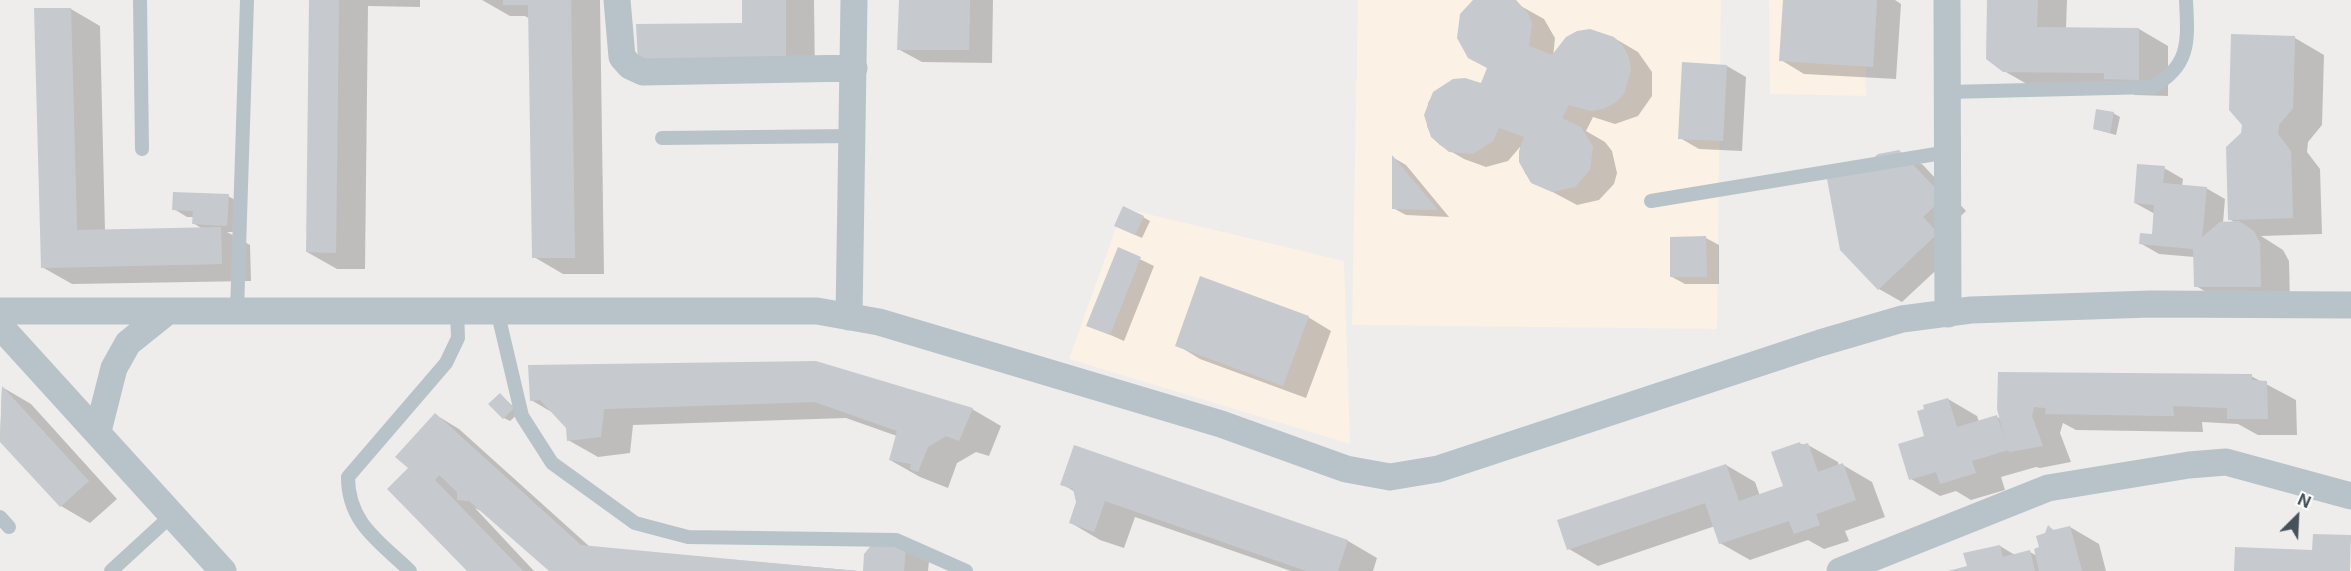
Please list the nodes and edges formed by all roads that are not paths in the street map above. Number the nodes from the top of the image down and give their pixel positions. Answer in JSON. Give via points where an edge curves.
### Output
{"nodes":[{"id":1,"x":140,"y":0,"type":"edge"},
{"id":2,"x":247,"y":0,"type":"edge"},
{"id":3,"x":617,"y":0,"type":"edge"},
{"id":4,"x":854,"y":0,"type":"edge"},
{"id":5,"x":1947,"y":0,"type":"edge"},
{"id":6,"x":2186,"y":0,"type":"edge"},
{"id":7,"x":854,"y":68,"type":"junction"},
{"id":8,"x":1948,"y":92,"type":"junction"},
{"id":9,"x":852,"y":136,"type":"junction"},
{"id":10,"x":662,"y":138,"type":"dead end"},
{"id":11,"x":142,"y":149,"type":"dead end"},
{"id":12,"x":1948,"y":152,"type":"junction"},
{"id":13,"x":1651,"y":201,"type":"dead end"},
{"id":14,"x":2351,"y":305,"type":"edge"},
{"id":15,"x":457,"y":310,"type":"junction"},
{"id":16,"x":497,"y":310,"type":"junction"},
{"id":17,"x":0,"y":311,"type":"edge"},
{"id":18,"x":168,"y":311,"type":"junction"},
{"id":19,"x":237,"y":311,"type":"junction"},
{"id":20,"x":1948,"y":314,"type":"junction"},
{"id":21,"x":849,"y":317,"type":"junction"},
{"id":22,"x":0,"y":326,"type":"edge"},
{"id":23,"x":98,"y":431,"type":"junction"},
{"id":24,"x":2351,"y":496,"type":"edge"},
{"id":25,"x":172,"y":516,"type":"junction"},
{"id":26,"x":111,"y":571,"type":"edge"},
{"id":27,"x":223,"y":571,"type":"edge"},
{"id":28,"x":410,"y":571,"type":"edge"},
{"id":29,"x":966,"y":571,"type":"edge"},
{"id":30,"x":1840,"y":571,"type":"edge"}],
"edges":[{"from":1,"to":11,"type":"lane"},
{"from":2,"to":19,"type":"lane"},
{"from":3,"to":7,"type":"street","via":[[622,57],[643,72]]},
{"from":4,"to":7,"type":"street"},
{"from":5,"to":8,"type":"street"},
{"from":6,"to":8,"type":"lane","via":[[2188,35],[2181,62],[2170,77],[2152,87]]},
{"from":7,"to":9,"type":"street"},
{"from":8,"to":12,"type":"street"},
{"from":9,"to":10,"type":"lane"},
{"from":9,"to":21,"type":"street"},
{"from":12,"to":13,"type":"lane"},
{"from":12,"to":20,"type":"street"},
{"from":14,"to":20,"type":"street","via":[[2150,304]]},
{"from":15,"to":16,"type":"street"},
{"from":15,"to":19,"type":"street"},
{"from":15,"to":28,"type":"lane","via":[[458,339],[446,363],[348,477],[348,497],[358,521]]},
{"from":16,"to":21,"type":"street","via":[[817,311]]},
{"from":16,"to":29,"type":"lane","via":[[522,416],[552,463],[635,523],[688,537],[896,540]]},
{"from":17,"to":18,"type":"street"},
{"from":18,"to":19,"type":"street"},
{"from":18,"to":23,"type":"street","via":[[128,343],[114,368]]},
{"from":20,"to":21,"type":"street","via":[[1902,320],[1830,340],[1438,469],[1390,477],[1346,469],[1221,424],[879,322]]},
{"from":22,"to":23,"type":"street"},
{"from":23,"to":25,"type":"street"},
{"from":24,"to":30,"type":"street","via":[[2226,462],[2189,465],[2048,488]]},
{"from":25,"to":26,"type":"lane"},
{"from":25,"to":27,"type":"street"}]}
